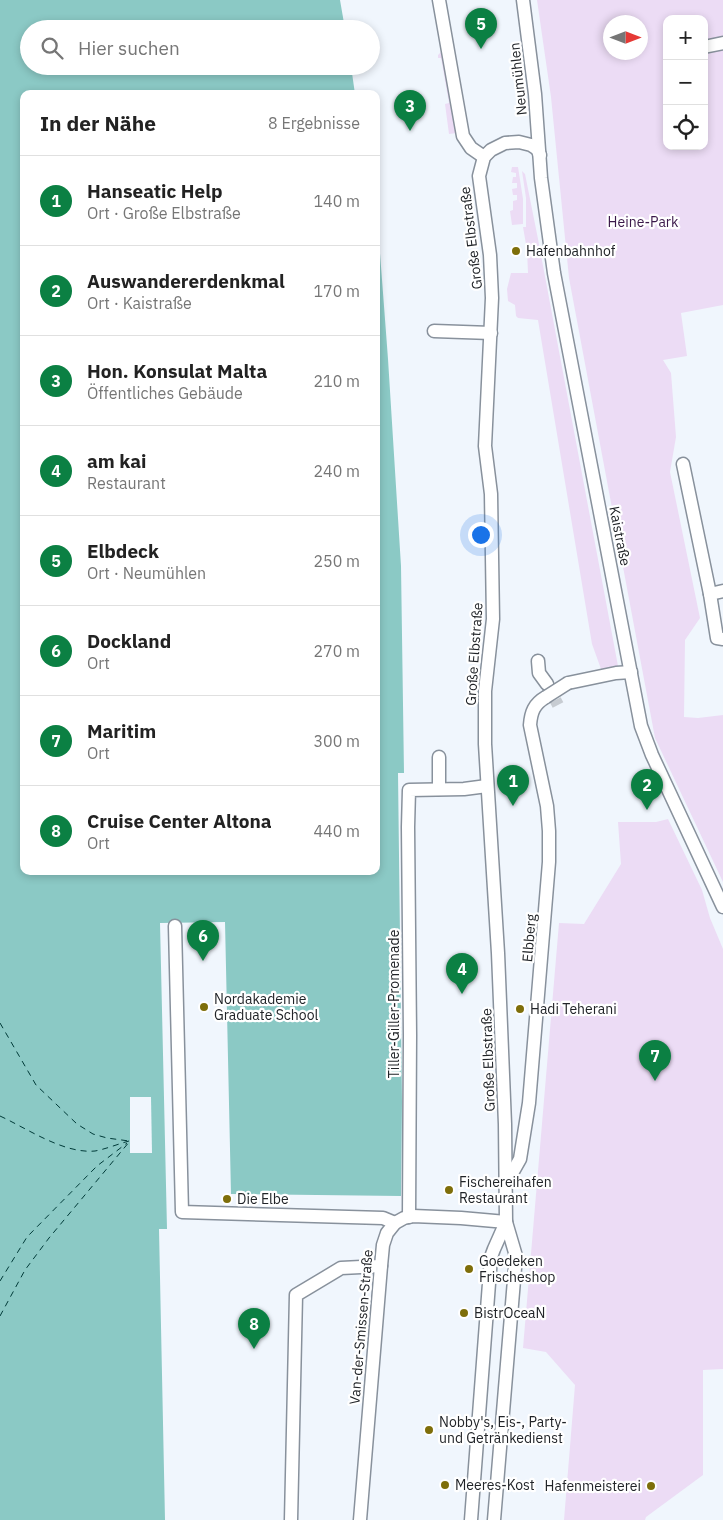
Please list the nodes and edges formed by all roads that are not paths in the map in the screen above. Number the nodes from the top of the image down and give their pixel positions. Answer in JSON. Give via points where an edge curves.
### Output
{"nodes":[{"id":1,"x":439,"y":0,"type":"edge"},
{"id":2,"x":523,"y":0,"type":"edge"},
{"id":3,"x":723,"y":43,"type":"edge"},
{"id":4,"x":708,"y":45,"type":"edge"},
{"id":5,"x":540,"y":155,"type":"junction"},
{"id":6,"x":484,"y":157,"type":"junction"},
{"id":7,"x":434,"y":331,"type":"dead end"},
{"id":8,"x":491,"y":333,"type":"junction"},
{"id":9,"x":683,"y":464,"type":"dead end"},
{"id":10,"x":723,"y":591,"type":"edge"},
{"id":11,"x":710,"y":594,"type":"junction"},
{"id":12,"x":723,"y":639,"type":"edge"},
{"id":13,"x":538,"y":661,"type":"dead end"},
{"id":14,"x":630,"y":672,"type":"junction"},
{"id":15,"x":547,"y":684,"type":"tunnel mouth"},
{"id":16,"x":439,"y":757,"type":"dead end"},
{"id":17,"x":487,"y":786,"type":"junction"},
{"id":18,"x":439,"y":789,"type":"junction"},
{"id":19,"x":723,"y":907,"type":"edge"},
{"id":20,"x":175,"y":926,"type":"dead end"},
{"id":21,"x":506,"y":1184,"type":"junction"},
{"id":22,"x":409,"y":1217,"type":"junction"},
{"id":23,"x":506,"y":1222,"type":"junction"},
{"id":24,"x":394,"y":1223,"type":"junction"},
{"id":25,"x":381,"y":1266,"type":"junction"},
{"id":26,"x":291,"y":1520,"type":"edge"},
{"id":27,"x":360,"y":1520,"type":"edge"},
{"id":28,"x":471,"y":1520,"type":"edge"},
{"id":29,"x":494,"y":1520,"type":"edge"}],
"edges":[{"from":1,"to":6,"type":"street","via":[[463,136],[471,148]]},
{"from":2,"to":5,"type":"street","name":"Neumühlen"},
{"from":3,"to":4,"type":"street"},
{"from":5,"to":6,"type":"street","via":[[531,145],[514,141],[499,145]]},
{"from":5,"to":14,"type":"street","name":"Kaistraße","via":[[554,273]]},
{"from":6,"to":8,"type":"street","name":"Große Elbstraße","via":[[479,176],[492,276]]},
{"from":7,"to":8,"type":"street"},
{"from":8,"to":17,"type":"street","name":"Große Elbstraße","via":[[485,438],[491,485],[493,611],[485,691]]},
{"from":9,"to":11,"type":"street"},
{"from":10,"to":11,"type":"street"},
{"from":11,"to":12,"type":"street","via":[[717,638]]},
{"from":13,"to":15,"type":"street","via":[[539,673]]},
{"from":14,"to":19,"type":"street","name":"Kaistraße","via":[[646,741]]},
{"from":14,"to":21,"type":"street","name":"Elbberg","bridge":true,"via":[[568,683],[539,701],[534,708],[530,725],[549,831],[546,914],[529,1103],[520,1159]]},
{"from":16,"to":18,"type":"street"},
{"from":17,"to":18,"type":"street"},
{"from":17,"to":21,"type":"street","name":"Große Elbstraße","via":[[498,953]]},
{"from":18,"to":22,"type":"street","name":"Tiller-Giller-Promenade","via":[[409,790]]},
{"from":20,"to":24,"type":"street","via":[[182,1212],[383,1218]]},
{"from":21,"to":23,"type":"street","name":"Große Elbstraße"},
{"from":22,"to":23,"type":"street"},
{"from":22,"to":24,"type":"street"},
{"from":23,"to":28,"type":"street","name":"Große Elbstraße","via":[[492,1257]]},
{"from":23,"to":29,"type":"street","name":"Große Elbstraße","via":[[516,1256]]},
{"from":24,"to":25,"type":"street","name":"Van-der-Smissen-Straße","via":[[384,1238]]},
{"from":25,"to":26,"type":"street","via":[[341,1268],[296,1295]]},
{"from":25,"to":27,"type":"street","name":"Van-der-Smissen-Straße"}]}
